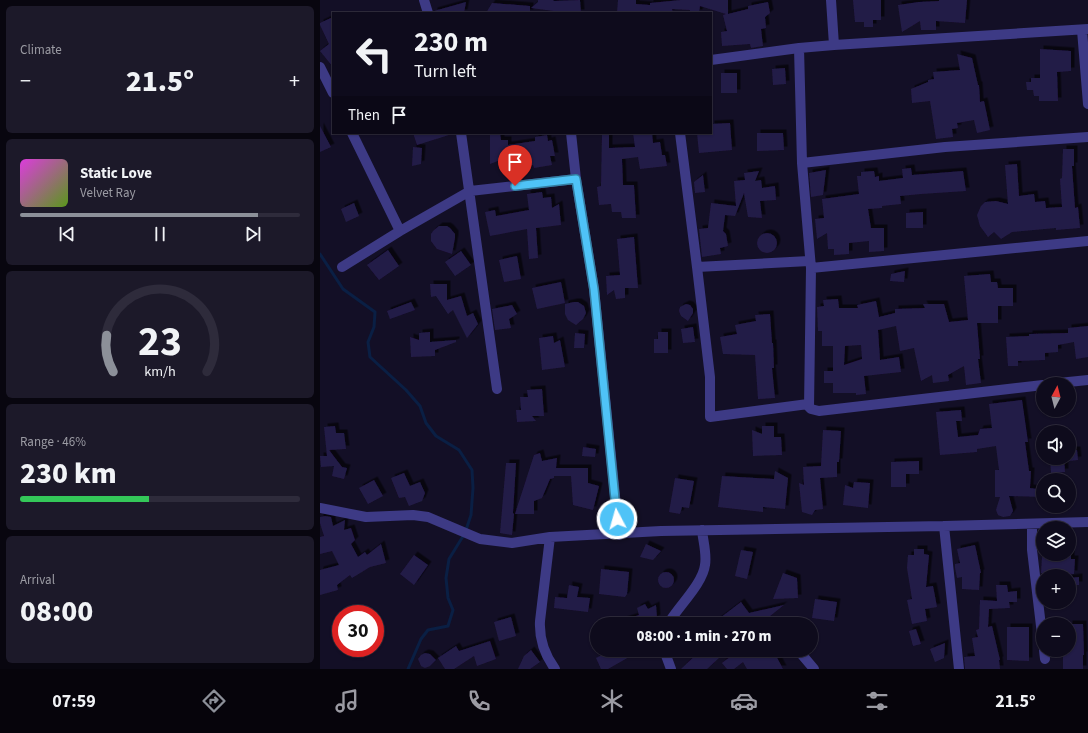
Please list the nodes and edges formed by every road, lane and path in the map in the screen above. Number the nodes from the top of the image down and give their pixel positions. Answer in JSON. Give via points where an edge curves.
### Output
{"nodes":[{"id":1,"x":424,"y":0,"type":"edge"},
{"id":2,"x":831,"y":0,"type":"edge"},
{"id":3,"x":428,"y":12,"type":"edge"},
{"id":4,"x":1085,"y":29,"type":"edge"},
{"id":5,"x":834,"y":45,"type":"junction"},
{"id":6,"x":799,"y":48,"type":"junction"},
{"id":7,"x":712,"y":60,"type":"edge"},
{"id":8,"x":320,"y":67,"type":"edge"},
{"id":9,"x":332,"y":91,"type":"edge"},
{"id":10,"x":1088,"y":104,"type":"edge"},
{"id":11,"x":352,"y":134,"type":"edge"},
{"id":12,"x":461,"y":134,"type":"edge"},
{"id":13,"x":571,"y":134,"type":"edge"},
{"id":14,"x":680,"y":134,"type":"edge"},
{"id":15,"x":1088,"y":137,"type":"edge"},
{"id":16,"x":802,"y":163,"type":"junction"},
{"id":17,"x":576,"y":179,"type":"junction"},
{"id":18,"x":470,"y":191,"type":"junction"},
{"id":19,"x":400,"y":231,"type":"junction"},
{"id":20,"x":1088,"y":241,"type":"edge"},
{"id":21,"x":810,"y":264,"type":"junction"},
{"id":22,"x":342,"y":267,"type":"dead end"},
{"id":23,"x":697,"y":267,"type":"junction"},
{"id":24,"x":1088,"y":380,"type":"edge"},
{"id":25,"x":1076,"y":381,"type":"edge"},
{"id":26,"x":1036,"y":386,"type":"edge"},
{"id":27,"x":497,"y":389,"type":"dead end"},
{"id":28,"x":808,"y":404,"type":"junction"},
{"id":29,"x":320,"y":508,"type":"edge"},
{"id":30,"x":1088,"y":522,"type":"edge"},
{"id":31,"x":1032,"y":524,"type":"junction"},
{"id":32,"x":944,"y":526,"type":"junction"},
{"id":33,"x":702,"y":530,"type":"junction"},
{"id":34,"x":619,"y":535,"type":"junction"},
{"id":35,"x":550,"y":538,"type":"junction"},
{"id":36,"x":673,"y":617,"type":"edge"},
{"id":37,"x":1040,"y":617,"type":"edge"},
{"id":38,"x":667,"y":657,"type":"edge"},
{"id":39,"x":804,"y":657,"type":"edge"},
{"id":40,"x":554,"y":669,"type":"edge"},
{"id":41,"x":672,"y":669,"type":"edge"},
{"id":42,"x":814,"y":669,"type":"edge"},
{"id":43,"x":959,"y":669,"type":"edge"}],
"edges":[{"from":1,"to":3,"type":"street"},
{"from":2,"to":5,"type":"street"},
{"from":4,"to":5,"type":"street"},
{"from":4,"to":10,"type":"street"},
{"from":5,"to":6,"type":"street"},
{"from":6,"to":7,"type":"street"},
{"from":6,"to":16,"type":"street"},
{"from":8,"to":9,"type":"street"},
{"from":11,"to":19,"type":"street"},
{"from":12,"to":18,"type":"street"},
{"from":13,"to":17,"type":"street"},
{"from":14,"to":23,"type":"street"},
{"from":15,"to":16,"type":"street","via":[[945,147]]},
{"from":16,"to":21,"type":"street"},
{"from":17,"to":18,"type":"street"},
{"from":17,"to":34,"type":"street","via":[[594,289]]},
{"from":18,"to":19,"type":"street"},
{"from":18,"to":27,"type":"street"},
{"from":19,"to":22,"type":"street"},
{"from":20,"to":21,"type":"street"},
{"from":21,"to":23,"type":"street"},
{"from":21,"to":28,"type":"street"},
{"from":23,"to":28,"type":"street","via":[[710,377],[710,417]]},
{"from":24,"to":25,"type":"street"},
{"from":26,"to":28,"type":"street","via":[[820,410],[811,409]]},
{"from":29,"to":35,"type":"street","via":[[366,517],[428,517],[480,539],[499,542],[512,543]]},
{"from":30,"to":31,"type":"street"},
{"from":31,"to":32,"type":"street"},
{"from":31,"to":37,"type":"street","via":[[1032,550]]},
{"from":32,"to":33,"type":"street"},
{"from":32,"to":43,"type":"street"},
{"from":33,"to":34,"type":"street"},
{"from":33,"to":36,"type":"street","via":[[705,565],[703,573]]},
{"from":34,"to":35,"type":"street"},
{"from":35,"to":40,"type":"street","via":[[540,614],[540,635],[544,650]]},
{"from":38,"to":41,"type":"street"},
{"from":39,"to":42,"type":"street"}]}
